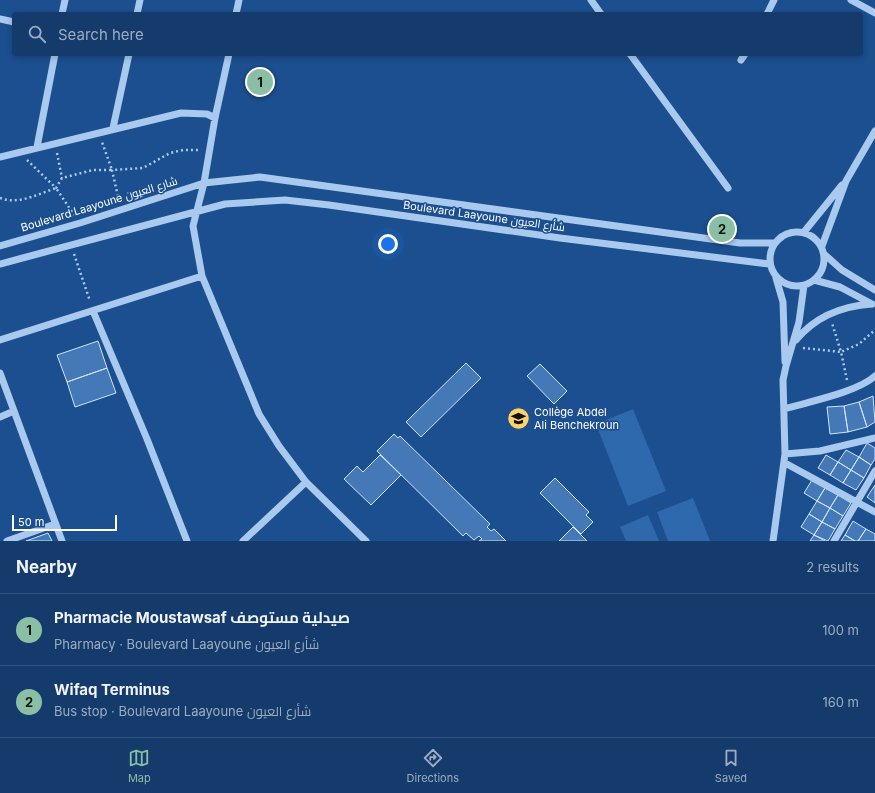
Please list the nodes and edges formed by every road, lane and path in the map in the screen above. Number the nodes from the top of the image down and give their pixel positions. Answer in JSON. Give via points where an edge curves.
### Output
{"nodes":[{"id":1,"x":65,"y":0,"type":"edge"},
{"id":2,"x":140,"y":0,"type":"edge"},
{"id":3,"x":239,"y":0,"type":"edge"},
{"id":4,"x":591,"y":0,"type":"edge"},
{"id":5,"x":774,"y":0,"type":"edge"},
{"id":6,"x":851,"y":0,"type":"edge"},
{"id":7,"x":62,"y":12,"type":"edge"},
{"id":8,"x":138,"y":12,"type":"edge"},
{"id":9,"x":236,"y":12,"type":"edge"},
{"id":10,"x":600,"y":12,"type":"edge"},
{"id":11,"x":768,"y":12,"type":"edge"},
{"id":12,"x":875,"y":14,"type":"edge"},
{"id":13,"x":0,"y":19,"type":"edge"},
{"id":14,"x":12,"y":22,"type":"edge"},
{"id":15,"x":55,"y":56,"type":"edge"},
{"id":16,"x":129,"y":56,"type":"edge"},
{"id":17,"x":228,"y":56,"type":"edge"},
{"id":18,"x":631,"y":56,"type":"edge"},
{"id":19,"x":215,"y":118,"type":"junction"},
{"id":20,"x":114,"y":128,"type":"junction"},
{"id":21,"x":875,"y":131,"type":"edge"},
{"id":22,"x":98,"y":132,"type":"junction"},
{"id":23,"x":55,"y":142,"type":"junction"},
{"id":24,"x":37,"y":147,"type":"junction"},
{"id":25,"x":210,"y":150,"type":"junction"},
{"id":26,"x":18,"y":152,"type":"junction"},
{"id":27,"x":0,"y":157,"type":"edge"},
{"id":28,"x":112,"y":170,"type":"junction"},
{"id":29,"x":62,"y":178,"type":"junction"},
{"id":30,"x":846,"y":181,"type":"junction"},
{"id":31,"x":204,"y":183,"type":"junction"},
{"id":32,"x":56,"y":188,"type":"junction"},
{"id":33,"x":728,"y":188,"type":"dead end"},
{"id":34,"x":0,"y":198,"type":"edge"},
{"id":35,"x":121,"y":210,"type":"junction"},
{"id":36,"x":197,"y":211,"type":"junction"},
{"id":37,"x":80,"y":223,"type":"junction"},
{"id":38,"x":804,"y":232,"type":"junction"},
{"id":39,"x":774,"y":243,"type":"junction"},
{"id":40,"x":71,"y":244,"type":"junction"},
{"id":41,"x":0,"y":246,"type":"edge"},
{"id":42,"x":822,"y":246,"type":"junction"},
{"id":43,"x":824,"y":254,"type":"junction"},
{"id":44,"x":0,"y":264,"type":"edge"},
{"id":45,"x":769,"y":264,"type":"junction"},
{"id":46,"x":202,"y":276,"type":"junction"},
{"id":47,"x":776,"y":277,"type":"junction"},
{"id":48,"x":814,"y":280,"type":"junction"},
{"id":49,"x":804,"y":285,"type":"junction"},
{"id":50,"x":875,"y":290,"type":"edge"},
{"id":51,"x":874,"y":305,"type":"edge"},
{"id":52,"x":93,"y":311,"type":"junction"},
{"id":53,"x":829,"y":313,"type":"junction"},
{"id":54,"x":875,"y":330,"type":"edge"},
{"id":55,"x":0,"y":340,"type":"edge"},
{"id":56,"x":793,"y":344,"type":"junction"},
{"id":57,"x":842,"y":352,"type":"junction"},
{"id":58,"x":786,"y":366,"type":"junction"},
{"id":59,"x":0,"y":373,"type":"edge"},
{"id":60,"x":875,"y":376,"type":"edge"},
{"id":61,"x":849,"y":390,"type":"junction"},
{"id":62,"x":784,"y":410,"type":"junction"},
{"id":63,"x":14,"y":411,"type":"junction"},
{"id":64,"x":0,"y":417,"type":"edge"},
{"id":65,"x":875,"y":438,"type":"edge"},
{"id":66,"x":785,"y":454,"type":"junction"},
{"id":67,"x":785,"y":463,"type":"junction"},
{"id":68,"x":875,"y":471,"type":"edge"},
{"id":69,"x":306,"y":482,"type":"junction"},
{"id":70,"x":856,"y":502,"type":"junction"},
{"id":71,"x":875,"y":512,"type":"edge"},
{"id":72,"x":55,"y":524,"type":"junction"},
{"id":73,"x":7,"y":541,"type":"edge"},
{"id":74,"x":62,"y":541,"type":"edge"},
{"id":75,"x":187,"y":541,"type":"edge"},
{"id":76,"x":244,"y":541,"type":"edge"},
{"id":77,"x":366,"y":541,"type":"edge"},
{"id":78,"x":773,"y":541,"type":"edge"},
{"id":79,"x":834,"y":541,"type":"edge"}],
"edges":[{"from":1,"to":7,"type":"street"},
{"from":2,"to":8,"type":"street"},
{"from":3,"to":9,"type":"street"},
{"from":4,"to":10,"type":"street"},
{"from":5,"to":11,"type":"street"},
{"from":6,"to":12,"type":"street"},
{"from":13,"to":14,"type":"street"},
{"from":15,"to":24,"type":"street"},
{"from":16,"to":20,"type":"street"},
{"from":17,"to":19,"type":"street"},
{"from":18,"to":33,"type":"street"},
{"from":19,"to":20,"type":"street","via":[[207,114],[181,113]]},
{"from":19,"to":25,"type":"street"},
{"from":20,"to":22,"type":"street"},
{"from":21,"to":30,"type":"street"},
{"from":22,"to":23,"type":"street"},
{"from":22,"to":28,"type":"path"},
{"from":23,"to":24,"type":"street"},
{"from":23,"to":29,"type":"path"},
{"from":24,"to":26,"type":"street"},
{"from":25,"to":28,"type":"path","via":[[183,150],[170,153],[143,168]]},
{"from":25,"to":31,"type":"street"},
{"from":26,"to":27,"type":"street"},
{"from":26,"to":32,"type":"path"},
{"from":28,"to":29,"type":"path","via":[[93,170]]},
{"from":28,"to":35,"type":"path"},
{"from":29,"to":32,"type":"path"},
{"from":30,"to":38,"type":"street"},
{"from":30,"to":42,"type":"street"},
{"from":31,"to":35,"type":"street","name":"Boulevard Laayoune شارع العيون"},
{"from":31,"to":36,"type":"street"},
{"from":31,"to":39,"type":"street","name":"Boulevard Laayoune شأرع العيون","via":[[260,177],[740,243]]},
{"from":32,"to":34,"type":"path","via":[[19,201],[9,202]]},
{"from":32,"to":37,"type":"path"},
{"from":35,"to":37,"type":"street","name":"Boulevard Laayoune شارع العيون"},
{"from":36,"to":40,"type":"street"},
{"from":36,"to":45,"type":"street","name":"Boulevard Laayoune شأرع العيون","via":[[225,204],[285,200]]},
{"from":36,"to":46,"type":"street","via":[[193,226]]},
{"from":37,"to":41,"type":"street","name":"Boulevard Laayoune شارع العيون"},
{"from":38,"to":39,"type":"street","via":[[784,234]]},
{"from":38,"to":42,"type":"street","via":[[814,237]]},
{"from":39,"to":45,"type":"street"},
{"from":40,"to":44,"type":"street"},
{"from":40,"to":52,"type":"path"},
{"from":42,"to":43,"type":"street"},
{"from":43,"to":48,"type":"street","via":[[822,269]]},
{"from":43,"to":50,"type":"street","via":[[842,270]]},
{"from":45,"to":47,"type":"street"},
{"from":46,"to":52,"type":"street"},
{"from":46,"to":69,"type":"street","via":[[259,414]]},
{"from":47,"to":49,"type":"street","via":[[784,284]]},
{"from":47,"to":58,"type":"street","via":[[783,302]]},
{"from":48,"to":49,"type":"street"},
{"from":48,"to":51,"type":"street","via":[[840,286]]},
{"from":49,"to":56,"type":"street"},
{"from":51,"to":53,"type":"street","via":[[862,305]]},
{"from":52,"to":55,"type":"street"},
{"from":52,"to":75,"type":"street"},
{"from":53,"to":56,"type":"street","via":[[811,324]]},
{"from":53,"to":57,"type":"path"},
{"from":54,"to":57,"type":"path","via":[[859,344]]},
{"from":56,"to":57,"type":"path"},
{"from":56,"to":58,"type":"street"},
{"from":57,"to":61,"type":"path"},
{"from":58,"to":62,"type":"street"},
{"from":59,"to":63,"type":"street"},
{"from":60,"to":61,"type":"street"},
{"from":61,"to":62,"type":"street"},
{"from":62,"to":66,"type":"street"},
{"from":63,"to":64,"type":"street"},
{"from":63,"to":72,"type":"street"},
{"from":65,"to":66,"type":"street","via":[[820,451]]},
{"from":66,"to":67,"type":"street"},
{"from":67,"to":70,"type":"street"},
{"from":67,"to":78,"type":"street"},
{"from":68,"to":70,"type":"street"},
{"from":69,"to":76,"type":"street"},
{"from":69,"to":77,"type":"street"},
{"from":70,"to":71,"type":"street"},
{"from":70,"to":79,"type":"street"},
{"from":72,"to":73,"type":"street"},
{"from":72,"to":74,"type":"street"}]}
